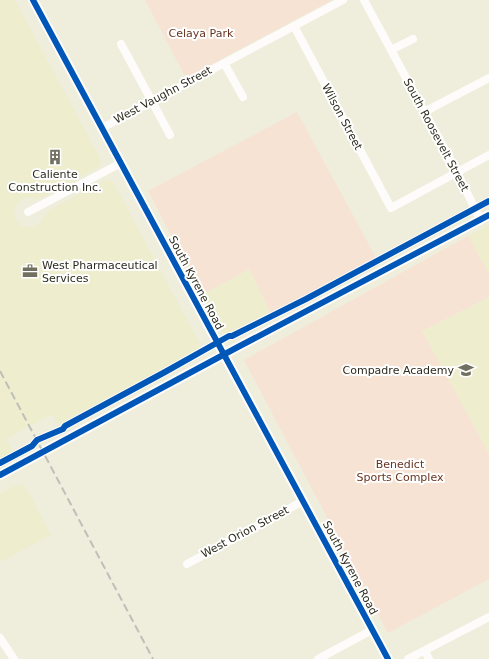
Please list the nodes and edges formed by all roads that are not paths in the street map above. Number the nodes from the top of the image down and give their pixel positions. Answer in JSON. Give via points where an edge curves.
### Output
{"nodes":[{"id":1,"x":33,"y":0,"type":"edge"},
{"id":2,"x":344,"y":0,"type":"edge"},
{"id":3,"x":364,"y":0,"type":"edge"},
{"id":4,"x":294,"y":26,"type":"junction"},
{"id":5,"x":413,"y":39,"type":"dead end"},
{"id":6,"x":121,"y":44,"type":"dead end"},
{"id":7,"x":391,"y":50,"type":"junction"},
{"id":8,"x":224,"y":62,"type":"junction"},
{"id":9,"x":489,"y":78,"type":"edge"},
{"id":10,"x":243,"y":97,"type":"dead end"},
{"id":11,"x":152,"y":101,"type":"junction"},
{"id":12,"x":424,"y":112,"type":"junction"},
{"id":13,"x":102,"y":128,"type":"junction"},
{"id":14,"x":170,"y":135,"type":"dead end"},
{"id":15,"x":489,"y":155,"type":"edge"},
{"id":16,"x":121,"y":163,"type":"junction"},
{"id":17,"x":457,"y":172,"type":"junction"},
{"id":18,"x":28,"y":212,"type":"dead end"},
{"id":19,"x":485,"y":217,"type":"edge"},
{"id":20,"x":224,"y":355,"type":"junction"},
{"id":21,"x":0,"y":475,"type":"edge"},
{"id":22,"x":303,"y":501,"type":"junction"},
{"id":23,"x":187,"y":564,"type":"dead end"},
{"id":24,"x":489,"y":617,"type":"edge"},
{"id":25,"x":372,"y":630,"type":"junction"},
{"id":26,"x":1,"y":643,"type":"edge"},
{"id":27,"x":427,"y":655,"type":"edge"},
{"id":28,"x":14,"y":659,"type":"edge"},
{"id":29,"x":318,"y":659,"type":"edge"},
{"id":30,"x":388,"y":659,"type":"edge"},
{"id":31,"x":408,"y":659,"type":"edge"}],
"edges":[{"from":1,"to":13,"type":"main road","name":"South Kyrene Road"},
{"from":2,"to":4,"type":"street","name":"West Vaughn Street"},
{"from":3,"to":7,"type":"street","name":"South Roosevelt Street"},
{"from":4,"to":8,"type":"street","name":"West Vaughn Street"},
{"from":4,"to":17,"type":"street","name":"Wilson Street","via":[[391,208]]},
{"from":5,"to":7,"type":"street"},
{"from":6,"to":11,"type":"street"},
{"from":7,"to":12,"type":"street","name":"South Roosevelt Street"},
{"from":8,"to":10,"type":"street","name":"West Vaughn Street"},
{"from":8,"to":11,"type":"street","name":"West Vaughn Street"},
{"from":9,"to":12,"type":"street"},
{"from":11,"to":13,"type":"street","name":"West Vaughn Street"},
{"from":11,"to":14,"type":"street"},
{"from":12,"to":17,"type":"street","name":"South Roosevelt Street"},
{"from":13,"to":16,"type":"main road","name":"South Kyrene Road"},
{"from":15,"to":17,"type":"street"},
{"from":16,"to":18,"type":"street"},
{"from":16,"to":20,"type":"main road","name":"South Kyrene Road"},
{"from":17,"to":19,"type":"street","name":"South Roosevelt Street"},
{"from":19,"to":20,"type":"main road"},
{"from":20,"to":21,"type":"main road"},
{"from":20,"to":22,"type":"main road","name":"South Kyrene Road"},
{"from":22,"to":23,"type":"street","name":"West Orion Street"},
{"from":22,"to":25,"type":"main road","name":"South Kyrene Road"},
{"from":24,"to":27,"type":"street"},
{"from":25,"to":29,"type":"street"},
{"from":25,"to":30,"type":"main road","name":"South Kyrene Road"},
{"from":26,"to":28,"type":"street"},
{"from":27,"to":31,"type":"street"}]}
